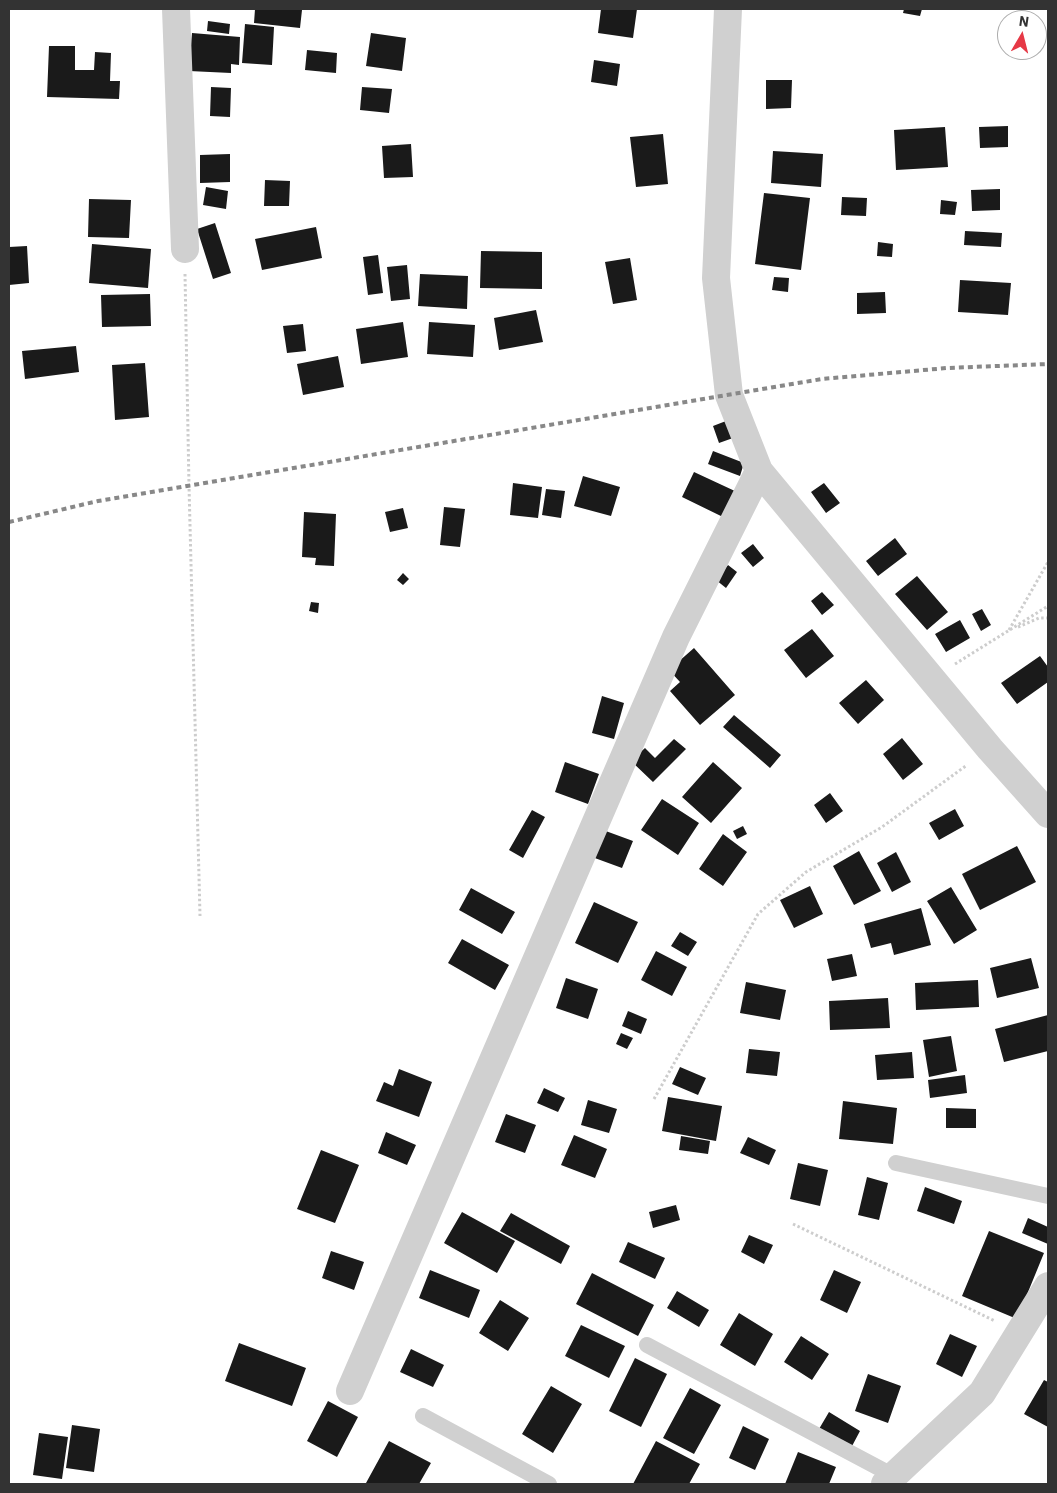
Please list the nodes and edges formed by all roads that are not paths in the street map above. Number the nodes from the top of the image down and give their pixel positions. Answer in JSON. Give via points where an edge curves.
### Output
{"nodes":[{"id":1,"x":176,"y":9,"type":"edge"},
{"id":2,"x":728,"y":9,"type":"edge"},
{"id":3,"x":185,"y":249,"type":"road end"},
{"id":4,"x":759,"y":471,"type":"junction"},
{"id":5,"x":1048,"y":814,"type":"edge"},
{"id":6,"x":896,"y":1162,"type":"dead end"},
{"id":7,"x":1048,"y":1196,"type":"edge"},
{"id":8,"x":1048,"y":1286,"type":"edge"},
{"id":9,"x":647,"y":1345,"type":"dead end"},
{"id":10,"x":350,"y":1391,"type":"dead end"},
{"id":11,"x":423,"y":1416,"type":"dead end"},
{"id":12,"x":890,"y":1480,"type":"edge"},
{"id":13,"x":549,"y":1484,"type":"edge"}],
"edges":[{"from":1,"to":3,"type":"street"},
{"from":2,"to":4,"type":"street","via":[[716,278],[729,395]]},
{"from":4,"to":5,"type":"street"},
{"from":4,"to":10,"type":"street","via":[[676,637]]},
{"from":6,"to":7,"type":"lane"},
{"from":8,"to":12,"type":"street","via":[[982,1392]]},
{"from":9,"to":12,"type":"lane"},
{"from":11,"to":13,"type":"lane"}]}
